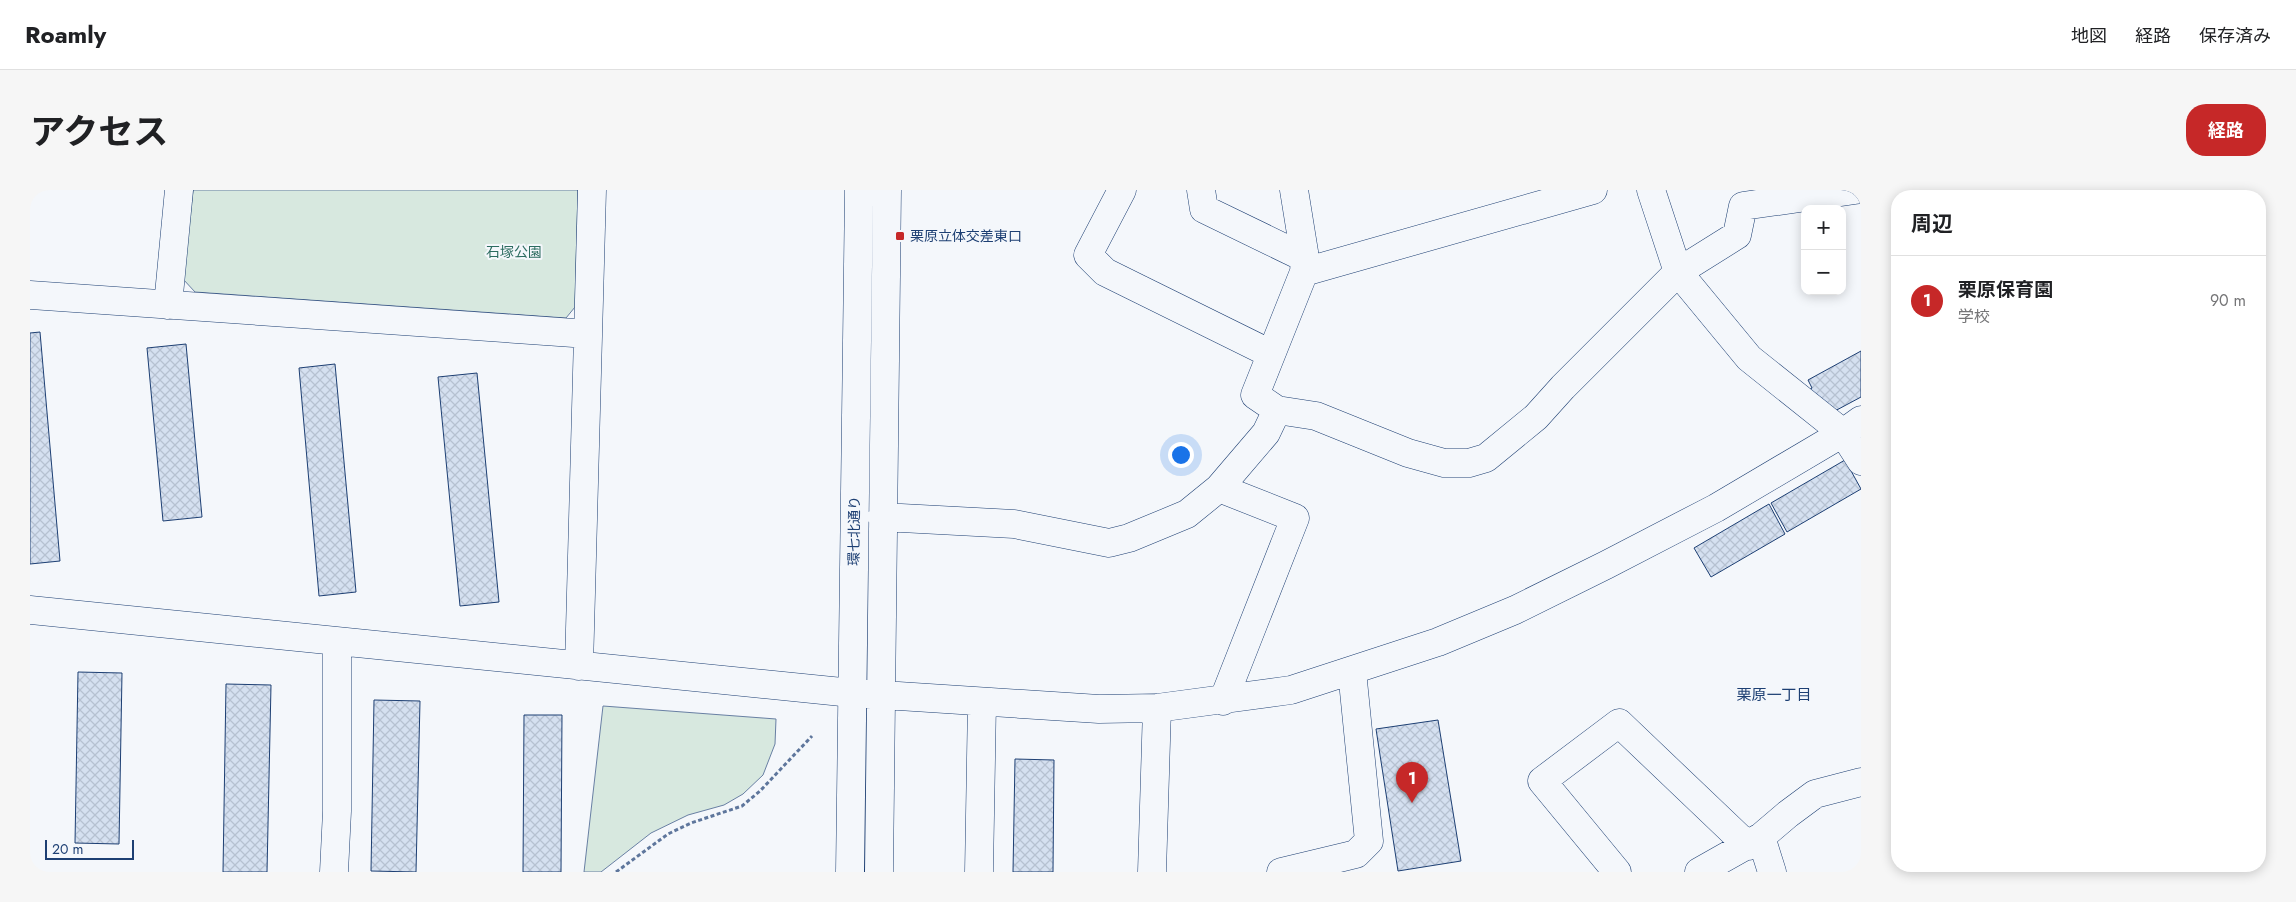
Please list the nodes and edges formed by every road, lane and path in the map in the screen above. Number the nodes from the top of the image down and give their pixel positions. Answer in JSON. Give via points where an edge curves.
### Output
{"nodes":[{"id":1,"x":179,"y":190,"type":"edge"},
{"id":2,"x":592,"y":190,"type":"edge"},
{"id":3,"x":860,"y":190,"type":"edge"},
{"id":4,"x":886,"y":190,"type":"edge"},
{"id":5,"x":1122,"y":190,"type":"edge"},
{"id":6,"x":1201,"y":190,"type":"edge"},
{"id":7,"x":1294,"y":190,"type":"edge"},
{"id":8,"x":1593,"y":190,"type":"edge"},
{"id":9,"x":1651,"y":190,"type":"edge"},
{"id":10,"x":1855,"y":190,"type":"edge"},
{"id":11,"x":1304,"y":265,"type":"junction"},
{"id":12,"x":1678,"y":272,"type":"junction"},
{"id":13,"x":30,"y":295,"type":"edge"},
{"id":14,"x":168,"y":305,"type":"junction"},
{"id":15,"x":588,"y":334,"type":"junction"},
{"id":16,"x":1271,"y":354,"type":"junction"},
{"id":17,"x":1277,"y":410,"type":"junction"},
{"id":18,"x":1852,"y":427,"type":"edge"},
{"id":19,"x":1861,"y":461,"type":"edge"},
{"id":20,"x":1219,"y":488,"type":"junction"},
{"id":21,"x":882,"y":517,"type":"junction"},
{"id":22,"x":30,"y":610,"type":"edge"},
{"id":23,"x":337,"y":642,"type":"junction"},
{"id":24,"x":579,"y":666,"type":"junction"},
{"id":25,"x":1352,"y":671,"type":"junction"},
{"id":26,"x":852,"y":693,"type":"junction"},
{"id":27,"x":881,"y":695,"type":"junction"},
{"id":28,"x":1223,"y":701,"type":"junction"},
{"id":29,"x":982,"y":702,"type":"junction"},
{"id":30,"x":1156,"y":708,"type":"junction"},
{"id":31,"x":812,"y":736,"type":"dead end"},
{"id":32,"x":1861,"y":782,"type":"edge"},
{"id":33,"x":850,"y":813,"type":"junction"},
{"id":34,"x":881,"y":814,"type":"junction"},
{"id":35,"x":1754,"y":842,"type":"junction"},
{"id":36,"x":334,"y":872,"type":"edge"},
{"id":37,"x":616,"y":872,"type":"edge"},
{"id":38,"x":830,"y":872,"type":"edge"},
{"id":39,"x":850,"y":872,"type":"edge"},
{"id":40,"x":879,"y":872,"type":"edge"},
{"id":41,"x":894,"y":872,"type":"edge"},
{"id":42,"x":979,"y":872,"type":"edge"},
{"id":43,"x":1152,"y":872,"type":"edge"},
{"id":44,"x":1280,"y":872,"type":"edge"},
{"id":45,"x":1617,"y":872,"type":"edge"},
{"id":46,"x":1699,"y":872,"type":"edge"},
{"id":47,"x":1772,"y":872,"type":"edge"}],
"edges":[{"from":1,"to":14,"type":"street"},
{"from":2,"to":15,"type":"street"},
{"from":3,"to":26,"type":"street","name":"環七北通り"},
{"from":4,"to":21,"type":"street","name":"環七北通り"},
{"from":5,"to":16,"type":"street","via":[[1088,255],[1105,272]]},
{"from":6,"to":11,"type":"street","via":[[1204,209]]},
{"from":7,"to":11,"type":"street"},
{"from":8,"to":11,"type":"street"},
{"from":9,"to":12,"type":"street"},
{"from":10,"to":12,"type":"street","via":[[1743,206],[1737,235]]},
{"from":11,"to":16,"type":"street"},
{"from":12,"to":17,"type":"street","via":[[1536,417],[1486,458],[1469,463],[1444,462],[1408,453],[1316,416]]},
{"from":12,"to":18,"type":"street","via":[[1749,358]]},
{"from":13,"to":14,"type":"street"},
{"from":14,"to":15,"type":"street"},
{"from":15,"to":24,"type":"street"},
{"from":16,"to":17,"type":"street","via":[[1255,395]]},
{"from":17,"to":20,"type":"street","via":[[1266,433]]},
{"from":18,"to":19,"type":"street"},
{"from":18,"to":25,"type":"street","via":[[1716,508],[1515,610],[1438,642]]},
{"from":20,"to":21,"type":"street","via":[[1187,514],[1109,543],[1014,524]]},
{"from":20,"to":28,"type":"street","via":[[1295,518]]},
{"from":21,"to":27,"type":"street","name":"環七北通り"},
{"from":22,"to":23,"type":"street"},
{"from":23,"to":24,"type":"street"},
{"from":23,"to":36,"type":"street"},
{"from":24,"to":26,"type":"street"},
{"from":25,"to":28,"type":"street","via":[[1291,690]]},
{"from":25,"to":44,"type":"street","via":[[1369,841],[1356,854]]},
{"from":26,"to":27,"type":"street"},
{"from":26,"to":33,"type":"street","name":"環七北通り"},
{"from":27,"to":29,"type":"street"},
{"from":27,"to":34,"type":"street","name":"環七北通り"},
{"from":28,"to":30,"type":"street"},
{"from":29,"to":30,"type":"street","via":[[1099,709]]},
{"from":29,"to":42,"type":"street"},
{"from":30,"to":43,"type":"street"},
{"from":31,"to":37,"type":"path","via":[[742,806],[668,834]]},
{"from":32,"to":35,"type":"street","via":[[1815,794]]},
{"from":33,"to":38,"type":"street"},
{"from":33,"to":39,"type":"street","name":"環七北通り"},
{"from":34,"to":40,"type":"street","name":"環七北通り"},
{"from":34,"to":41,"type":"street"},
{"from":35,"to":45,"type":"street","via":[[1619,723],[1542,781]]},
{"from":35,"to":46,"type":"street"},
{"from":35,"to":47,"type":"street"}]}
